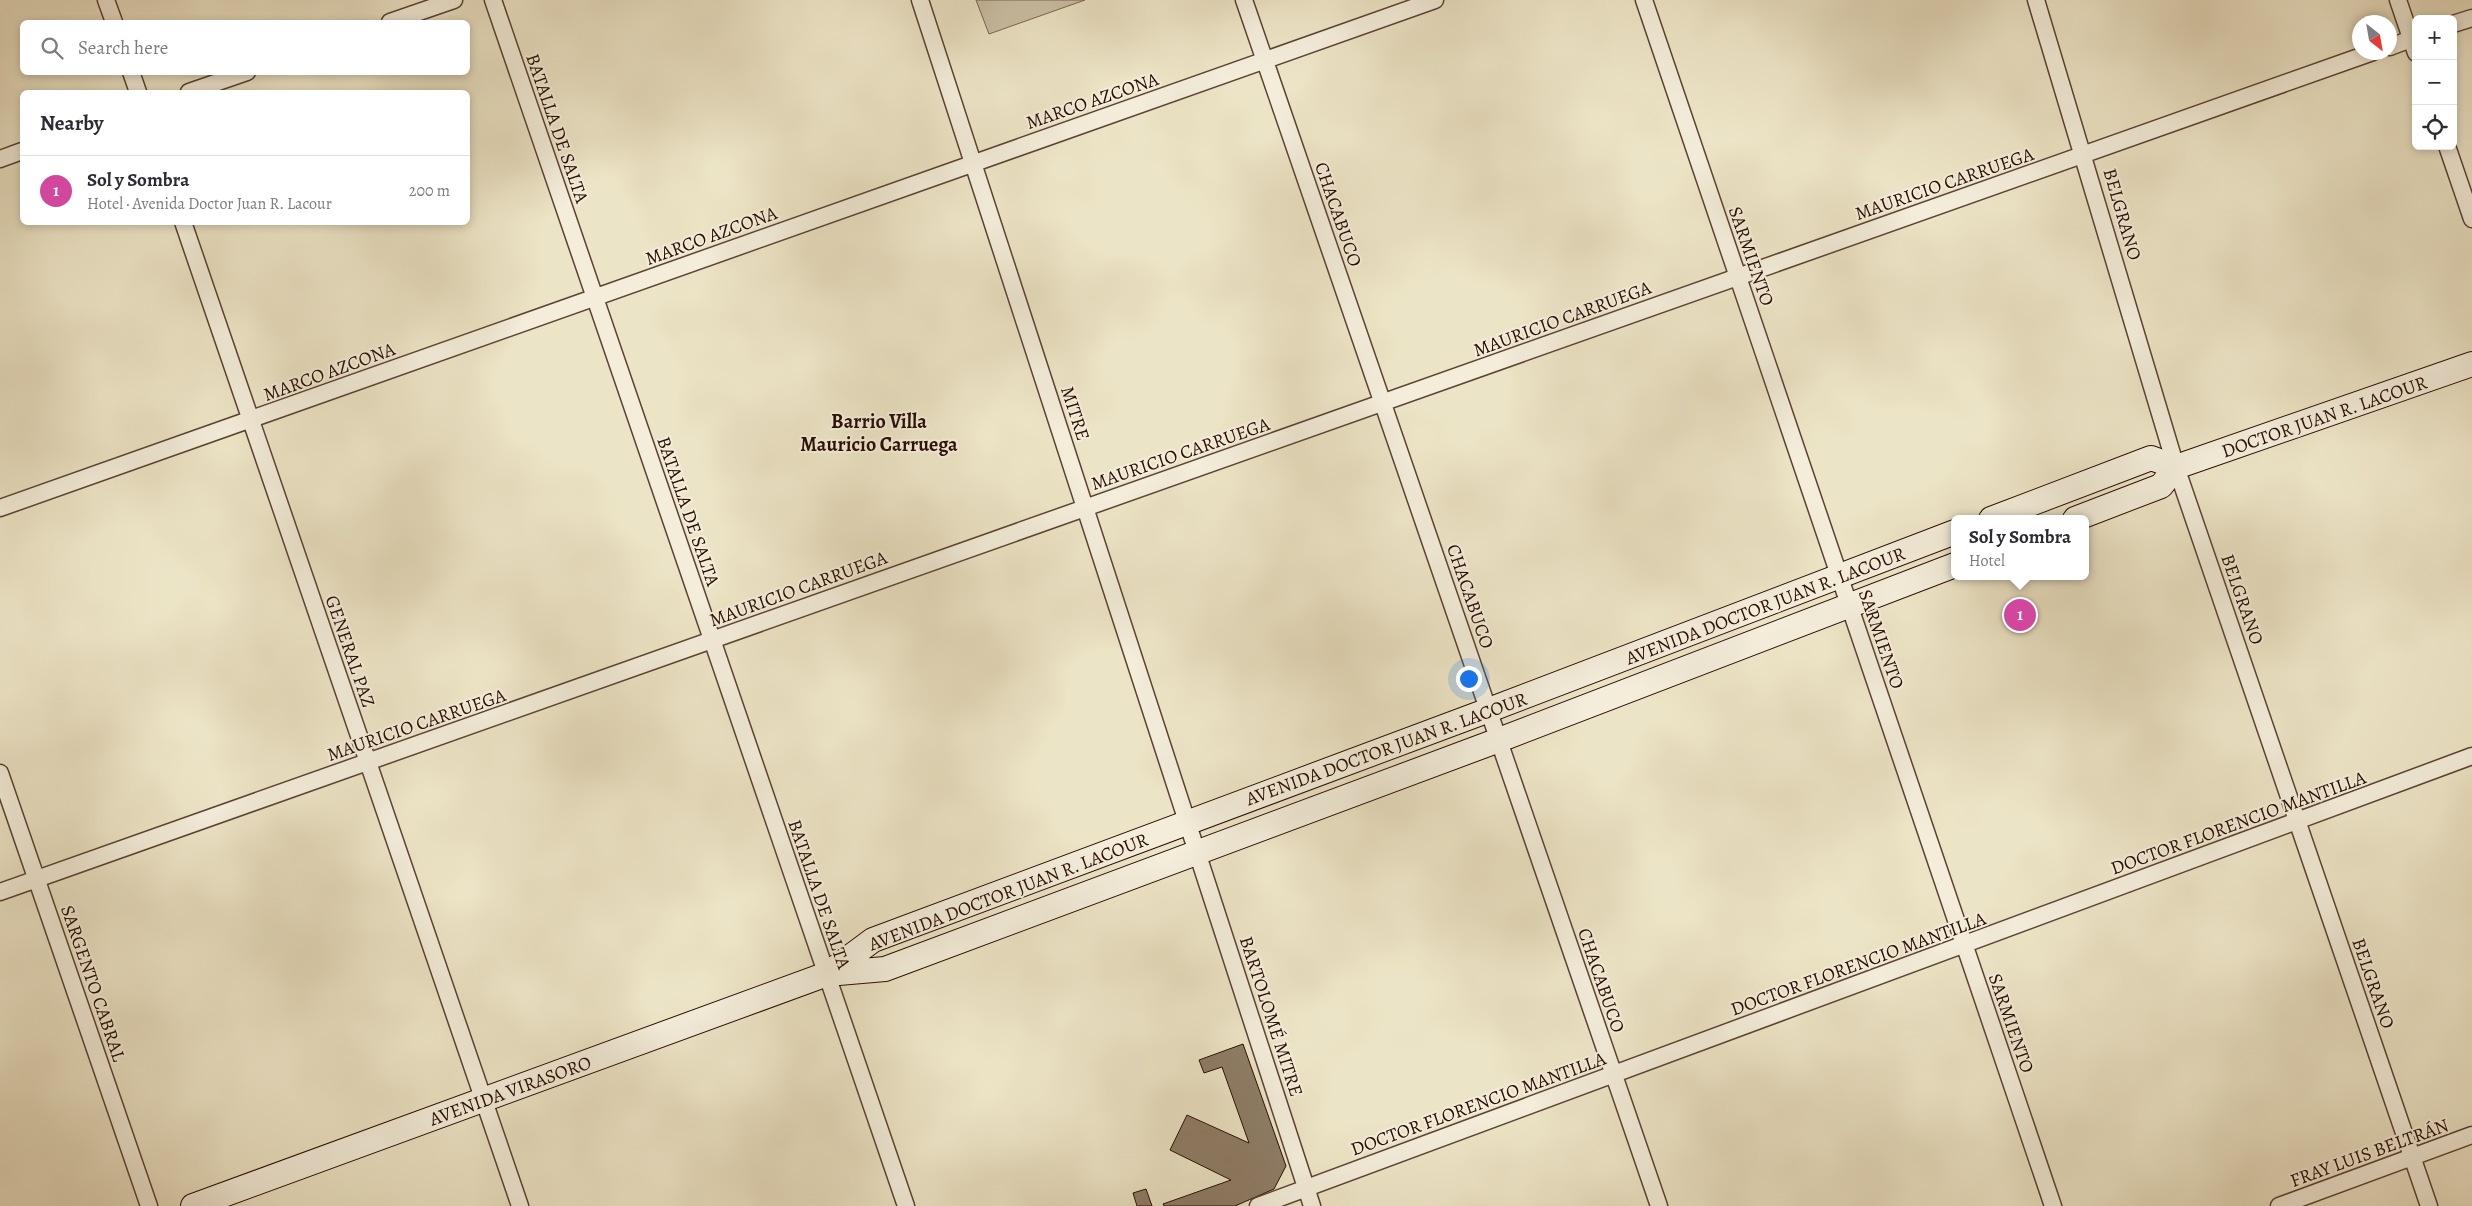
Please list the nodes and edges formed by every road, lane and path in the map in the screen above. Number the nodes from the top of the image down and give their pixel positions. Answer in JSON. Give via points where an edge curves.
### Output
{"nodes":[{"id":1,"x":106,"y":0,"type":"edge"},
{"id":2,"x":454,"y":0,"type":"edge"},
{"id":3,"x":493,"y":0,"type":"edge"},
{"id":4,"x":920,"y":0,"type":"edge"},
{"id":5,"x":1244,"y":0,"type":"edge"},
{"id":6,"x":1434,"y":0,"type":"edge"},
{"id":7,"x":1644,"y":0,"type":"edge"},
{"id":8,"x":2036,"y":0,"type":"edge"},
{"id":9,"x":2398,"y":0,"type":"edge"},
{"id":10,"x":2472,"y":18,"type":"edge"},
{"id":11,"x":113,"y":20,"type":"edge"},
{"id":12,"x":396,"y":20,"type":"edge"},
{"id":13,"x":2457,"y":23,"type":"edge"},
{"id":14,"x":2412,"y":38,"type":"edge"},
{"id":15,"x":2412,"y":43,"type":"edge"},
{"id":16,"x":2397,"y":46,"type":"edge"},
{"id":17,"x":2352,"y":59,"type":"edge"},
{"id":18,"x":1265,"y":60,"type":"junction"},
{"id":19,"x":132,"y":75,"type":"edge"},
{"id":20,"x":237,"y":75,"type":"edge"},
{"id":21,"x":137,"y":90,"type":"edge"},
{"id":22,"x":195,"y":90,"type":"edge"},
{"id":23,"x":2448,"y":150,"type":"edge"},
{"id":24,"x":20,"y":152,"type":"edge"},
{"id":25,"x":2084,"y":155,"type":"junction"},
{"id":26,"x":0,"y":159,"type":"edge"},
{"id":27,"x":974,"y":163,"type":"junction"},
{"id":28,"x":2472,"y":219,"type":"edge"},
{"id":29,"x":184,"y":225,"type":"edge"},
{"id":30,"x":1738,"y":277,"type":"junction"},
{"id":31,"x":595,"y":298,"type":"junction"},
{"id":32,"x":2472,"y":364,"type":"edge"},
{"id":33,"x":1383,"y":403,"type":"junction"},
{"id":34,"x":250,"y":420,"type":"junction"},
{"id":35,"x":2176,"y":467,"type":"junction"},
{"id":36,"x":0,"y":508,"type":"edge"},
{"id":37,"x":1085,"y":508,"type":"junction"},
{"id":38,"x":2001,"y":515,"type":"edge"},
{"id":39,"x":2086,"y":515,"type":"edge"},
{"id":40,"x":1951,"y":534,"type":"edge"},
{"id":41,"x":1951,"y":567,"type":"edge"},
{"id":42,"x":1839,"y":576,"type":"junction"},
{"id":43,"x":1849,"y":605,"type":"junction"},
{"id":44,"x":712,"y":640,"type":"junction"},
{"id":45,"x":1489,"y":710,"type":"junction"},
{"id":46,"x":1499,"y":740,"type":"junction"},
{"id":47,"x":2472,"y":756,"type":"edge"},
{"id":48,"x":368,"y":762,"type":"junction"},
{"id":49,"x":0,"y":773,"type":"edge"},
{"id":50,"x":2298,"y":821,"type":"junction"},
{"id":51,"x":1193,"y":837,"type":"junction"},
{"id":52,"x":37,"y":879,"type":"junction"},
{"id":53,"x":0,"y":892,"type":"edge"},
{"id":54,"x":1964,"y":945,"type":"junction"},
{"id":55,"x":826,"y":974,"type":"junction"},
{"id":56,"x":1614,"y":1074,"type":"junction"},
{"id":57,"x":484,"y":1099,"type":"junction"},
{"id":58,"x":2472,"y":1135,"type":"edge"},
{"id":59,"x":2413,"y":1157,"type":"junction"},
{"id":60,"x":1306,"y":1188,"type":"junction"},
{"id":61,"x":149,"y":1206,"type":"edge"},
{"id":62,"x":193,"y":1206,"type":"edge"},
{"id":63,"x":520,"y":1206,"type":"edge"},
{"id":64,"x":906,"y":1206,"type":"edge"},
{"id":65,"x":1258,"y":1206,"type":"edge"},
{"id":66,"x":1312,"y":1206,"type":"edge"},
{"id":67,"x":1659,"y":1206,"type":"edge"},
{"id":68,"x":2053,"y":1206,"type":"edge"},
{"id":69,"x":2279,"y":1206,"type":"edge"},
{"id":70,"x":2430,"y":1206,"type":"edge"}],
"edges":[{"from":1,"to":11,"type":"street"},
{"from":2,"to":12,"type":"street"},
{"from":3,"to":31,"type":"street","name":"BATALLA DE SALTA"},
{"from":4,"to":27,"type":"street","name":"MITRE"},
{"from":5,"to":18,"type":"street","name":"CHACABUCO"},
{"from":6,"to":18,"type":"street","name":"MARCO AZCONA"},
{"from":7,"to":30,"type":"street","name":"SARMIENTO"},
{"from":8,"to":25,"type":"street","name":"BELGRANO"},
{"from":9,"to":14,"type":"street"},
{"from":10,"to":13,"type":"street"},
{"from":15,"to":16,"type":"street"},
{"from":17,"to":25,"type":"street","name":"MAURICIO CARRUEGA"},
{"from":18,"to":27,"type":"street","name":"MARCO AZCONA"},
{"from":18,"to":33,"type":"street","name":"CHACABUCO"},
{"from":19,"to":21,"type":"street"},
{"from":20,"to":22,"type":"street"},
{"from":23,"to":28,"type":"street"},
{"from":24,"to":26,"type":"street"},
{"from":25,"to":30,"type":"street","name":"MAURICIO CARRUEGA"},
{"from":25,"to":35,"type":"street","name":"BELGRANO"},
{"from":27,"to":31,"type":"street","name":"MARCO AZCONA"},
{"from":27,"to":37,"type":"street","name":"MITRE"},
{"from":29,"to":34,"type":"street","name":"GENERAL PAZ"},
{"from":30,"to":33,"type":"street","name":"MAURICIO CARRUEGA"},
{"from":30,"to":42,"type":"street","name":"SARMIENTO"},
{"from":31,"to":34,"type":"street","name":"MARCO AZCONA"},
{"from":31,"to":44,"type":"street","name":"BATALLA DE SALTA"},
{"from":32,"to":35,"type":"street","name":"DOCTOR JUAN R. LACOUR"},
{"from":33,"to":37,"type":"street","name":"MAURICIO CARRUEGA"},
{"from":33,"to":45,"type":"street","name":"CHACABUCO"},
{"from":34,"to":36,"type":"street","name":"MARCO AZCONA"},
{"from":34,"to":48,"type":"street","name":"GENERAL PAZ"},
{"from":35,"to":38,"type":"street","via":[[2151,458]]},
{"from":35,"to":39,"type":"street","via":[[2161,486]]},
{"from":35,"to":50,"type":"street","name":"BELGRANO"},
{"from":37,"to":44,"type":"street","name":"MAURICIO CARRUEGA"},
{"from":37,"to":51,"type":"street","name":"MITRE"},
{"from":40,"to":42,"type":"street","name":"AVENIDA DOCTOR JUAN R. LACOUR"},
{"from":41,"to":43,"type":"street","name":"AVENIDA DOCTOR JUAN R. LACOUR"},
{"from":42,"to":43,"type":"street","name":"SARMIENTO"},
{"from":42,"to":45,"type":"street","name":"AVENIDA DOCTOR JUAN R. LACOUR"},
{"from":43,"to":46,"type":"street","name":"AVENIDA DOCTOR JUAN R. LACOUR"},
{"from":43,"to":54,"type":"street","name":"SARMIENTO"},
{"from":44,"to":48,"type":"street","name":"MAURICIO CARRUEGA"},
{"from":44,"to":55,"type":"street","name":"BATALLA DE SALTA"},
{"from":45,"to":46,"type":"street","name":"CHACABUCO"},
{"from":45,"to":51,"type":"street","name":"AVENIDA DOCTOR JUAN R. LACOUR"},
{"from":46,"to":51,"type":"street","name":"AVENIDA DOCTOR JUAN R. LACOUR"},
{"from":46,"to":56,"type":"street","name":"CHACABUCO"},
{"from":47,"to":50,"type":"street","name":"DOCTOR FLORENCIO MANTILLA"},
{"from":48,"to":52,"type":"street","name":"MAURICIO CARRUEGA"},
{"from":48,"to":57,"type":"street","name":"GENERAL PAZ"},
{"from":49,"to":52,"type":"street","name":"SARGENTO CABRAL"},
{"from":50,"to":54,"type":"street","name":"DOCTOR FLORENCIO MANTILLA"},
{"from":50,"to":59,"type":"street","name":"BELGRANO"},
{"from":51,"to":55,"type":"street","name":"AVENIDA DOCTOR JUAN R. LACOUR","via":[[873,940]]},
{"from":51,"to":55,"type":"street","name":"AVENIDA DOCTOR JUAN R. LACOUR","via":[[885,969]]},
{"from":51,"to":60,"type":"street","name":"BARTOLOMÉ MITRE"},
{"from":52,"to":53,"type":"street","name":"MAURICIO CARRUEGA"},
{"from":52,"to":61,"type":"street","name":"SARGENTO CABRAL"},
{"from":54,"to":56,"type":"street","name":"DOCTOR FLORENCIO MANTILLA"},
{"from":54,"to":68,"type":"street","name":"SARMIENTO"},
{"from":55,"to":57,"type":"street","name":"AVENIDA VIRASORO"},
{"from":55,"to":64,"type":"street","name":"BATALLA DE SALTA"},
{"from":56,"to":60,"type":"street","name":"DOCTOR FLORENCIO MANTILLA"},
{"from":56,"to":67,"type":"street","name":"CHACABUCO"},
{"from":57,"to":62,"type":"street","name":"AVENIDA VIRASORO"},
{"from":57,"to":63,"type":"street","name":"GENERAL PAZ"},
{"from":58,"to":59,"type":"street","name":"FRAY LUIS BELTRÁN"},
{"from":59,"to":69,"type":"street","name":"FRAY LUIS BELTRÁN"},
{"from":59,"to":70,"type":"street","name":"BELGRANO"},
{"from":60,"to":65,"type":"street","name":"DOCTOR FLORENCIO MANTILLA"},
{"from":60,"to":66,"type":"street","name":"BARTOLOMÉ MITRE"}]}
